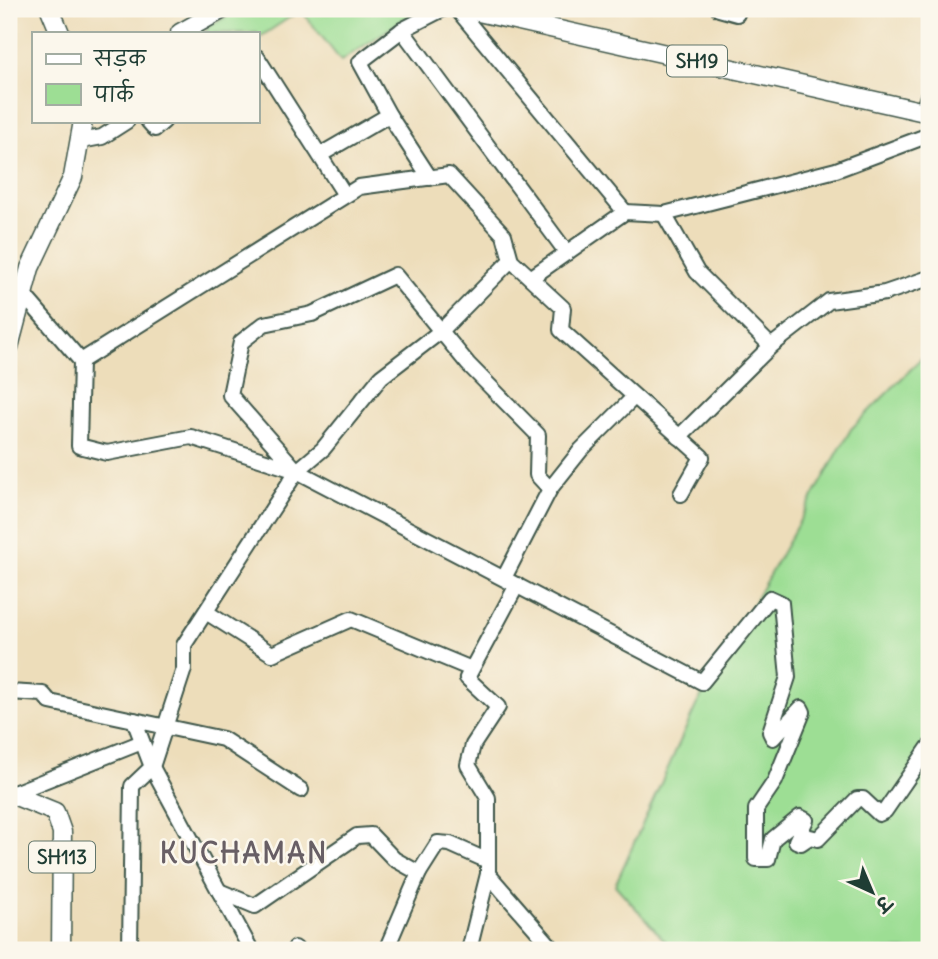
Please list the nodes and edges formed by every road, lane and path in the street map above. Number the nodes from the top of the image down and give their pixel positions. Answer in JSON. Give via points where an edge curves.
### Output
{"nodes":[{"id":1,"x":50,"y":9,"type":"edge"},
{"id":2,"x":443,"y":9,"type":"edge"},
{"id":3,"x":457,"y":9,"type":"edge"},
{"id":4,"x":465,"y":9,"type":"edge"},
{"id":5,"x":719,"y":9,"type":"edge"},
{"id":6,"x":211,"y":11,"type":"edge"},
{"id":7,"x":737,"y":14,"type":"dead end"},
{"id":8,"x":402,"y":30,"type":"junction"},
{"id":9,"x":60,"y":32,"type":"edge"},
{"id":10,"x":183,"y":32,"type":"edge"},
{"id":11,"x":259,"y":60,"type":"edge"},
{"id":12,"x":929,"y":92,"type":"edge"},
{"id":13,"x":926,"y":112,"type":"edge"},
{"id":14,"x":389,"y":115,"type":"junction"},
{"id":15,"x":83,"y":122,"type":"edge"},
{"id":16,"x":125,"y":122,"type":"edge"},
{"id":17,"x":149,"y":122,"type":"edge"},
{"id":18,"x":163,"y":122,"type":"edge"},
{"id":19,"x":929,"y":135,"type":"edge"},
{"id":20,"x":81,"y":141,"type":"junction"},
{"id":21,"x":320,"y":155,"type":"junction"},
{"id":22,"x":430,"y":178,"type":"junction"},
{"id":23,"x":345,"y":195,"type":"junction"},
{"id":24,"x":625,"y":212,"type":"junction"},
{"id":25,"x":664,"y":214,"type":"junction"},
{"id":26,"x":567,"y":253,"type":"junction"},
{"id":27,"x":511,"y":260,"type":"junction"},
{"id":28,"x":533,"y":277,"type":"junction"},
{"id":29,"x":929,"y":278,"type":"edge"},
{"id":30,"x":23,"y":294,"type":"junction"},
{"id":31,"x":441,"y":331,"type":"junction"},
{"id":32,"x":771,"y":346,"type":"junction"},
{"id":33,"x":9,"y":347,"type":"edge"},
{"id":34,"x":81,"y":361,"type":"junction"},
{"id":35,"x":635,"y":397,"type":"junction"},
{"id":36,"x":679,"y":437,"type":"junction"},
{"id":37,"x":298,"y":471,"type":"junction"},
{"id":38,"x":550,"y":489,"type":"junction"},
{"id":39,"x":681,"y":494,"type":"dead end"},
{"id":40,"x":510,"y":581,"type":"junction"},
{"id":41,"x":206,"y":612,"type":"junction"},
{"id":42,"x":470,"y":668,"type":"junction"},
{"id":43,"x":9,"y":692,"type":"edge"},
{"id":44,"x":134,"y":720,"type":"junction"},
{"id":45,"x":165,"y":726,"type":"junction"},
{"id":46,"x":142,"y":742,"type":"junction"},
{"id":47,"x":929,"y":747,"type":"edge"},
{"id":48,"x":152,"y":767,"type":"junction"},
{"id":49,"x":301,"y":790,"type":"dead end"},
{"id":50,"x":10,"y":793,"type":"edge"},
{"id":51,"x":488,"y":867,"type":"junction"},
{"id":52,"x":419,"y":873,"type":"junction"},
{"id":53,"x":219,"y":891,"type":"junction"},
{"id":54,"x":61,"y":950,"type":"edge"},
{"id":55,"x":130,"y":950,"type":"edge"},
{"id":56,"x":251,"y":950,"type":"edge"},
{"id":57,"x":386,"y":950,"type":"edge"},
{"id":58,"x":469,"y":950,"type":"edge"},
{"id":59,"x":554,"y":950,"type":"edge"}],
"edges":[{"from":1,"to":9,"type":"main road"},
{"from":2,"to":8,"type":"street"},
{"from":3,"to":24,"type":"street"},
{"from":4,"to":13,"type":"main road","number":"SH19"},
{"from":5,"to":7,"type":"street"},
{"from":6,"to":10,"type":"main road"},
{"from":8,"to":14,"type":"street","via":[[360,62]]},
{"from":8,"to":26,"type":"street"},
{"from":11,"to":21,"type":"street"},
{"from":12,"to":13,"type":"street"},
{"from":14,"to":21,"type":"street"},
{"from":14,"to":22,"type":"street"},
{"from":15,"to":20,"type":"main road"},
{"from":16,"to":20,"type":"street","via":[[102,137]]},
{"from":17,"to":18,"type":"street","via":[[155,129]]},
{"from":19,"to":25,"type":"street","via":[[836,170]]},
{"from":20,"to":30,"type":"main road","via":[[73,177],[30,268]]},
{"from":21,"to":23,"type":"street"},
{"from":22,"to":23,"type":"street","via":[[359,187]]},
{"from":22,"to":27,"type":"street","via":[[449,175],[504,235]]},
{"from":23,"to":34,"type":"street"},
{"from":24,"to":25,"type":"street"},
{"from":24,"to":26,"type":"street"},
{"from":25,"to":32,"type":"street","via":[[697,272]]},
{"from":26,"to":28,"type":"street"},
{"from":27,"to":28,"type":"street"},
{"from":27,"to":31,"type":"street"},
{"from":28,"to":35,"type":"street","via":[[563,308],[561,330]]},
{"from":29,"to":32,"type":"street","via":[[885,293],[829,301]]},
{"from":30,"to":33,"type":"main road"},
{"from":30,"to":34,"type":"street"},
{"from":31,"to":37,"type":"street","via":[[380,377],[323,449]]},
{"from":31,"to":37,"type":"street","via":[[395,275],[313,314],[264,324],[241,342],[230,395]]},
{"from":31,"to":38,"type":"street","via":[[538,435],[537,475]]},
{"from":32,"to":36,"type":"street"},
{"from":34,"to":37,"type":"street","via":[[79,446],[107,453],[191,437]]},
{"from":35,"to":36,"type":"street"},
{"from":35,"to":38,"type":"street"},
{"from":36,"to":39,"type":"street","via":[[702,457]]},
{"from":37,"to":40,"type":"street"},
{"from":37,"to":41,"type":"street"},
{"from":38,"to":40,"type":"street"},
{"from":40,"to":42,"type":"street"},
{"from":40,"to":47,"type":"street","via":[[702,682],[770,598],[781,603],[788,677],[770,733],[774,738],[801,708],[803,712],[775,781],[756,809],[756,859],[768,859],[773,839],[800,817],[806,820],[796,841],[801,843],[810,836],[818,839],[857,799],[879,814],[885,811]]},
{"from":41,"to":42,"type":"street","via":[[272,654],[351,619]]},
{"from":41,"to":45,"type":"street","via":[[184,645],[184,669]]},
{"from":42,"to":51,"type":"street","via":[[467,678],[498,706],[473,745],[468,765],[488,798]]},
{"from":43,"to":44,"type":"street","via":[[43,694],[50,702]]},
{"from":44,"to":45,"type":"street"},
{"from":44,"to":46,"type":"street"},
{"from":45,"to":48,"type":"street"},
{"from":45,"to":49,"type":"street","via":[[223,739]]},
{"from":46,"to":48,"type":"street"},
{"from":46,"to":50,"type":"street"},
{"from":48,"to":53,"type":"street"},
{"from":48,"to":55,"type":"street","via":[[132,786]]},
{"from":50,"to":54,"type":"main road","number":"SH113","via":[[55,812],[62,832]]},
{"from":51,"to":52,"type":"street","via":[[443,842],[433,848]]},
{"from":51,"to":58,"type":"street"},
{"from":51,"to":59,"type":"street"},
{"from":52,"to":53,"type":"street","via":[[394,859],[371,835],[357,836],[255,906]]},
{"from":52,"to":57,"type":"street"},
{"from":53,"to":56,"type":"street"}]}
